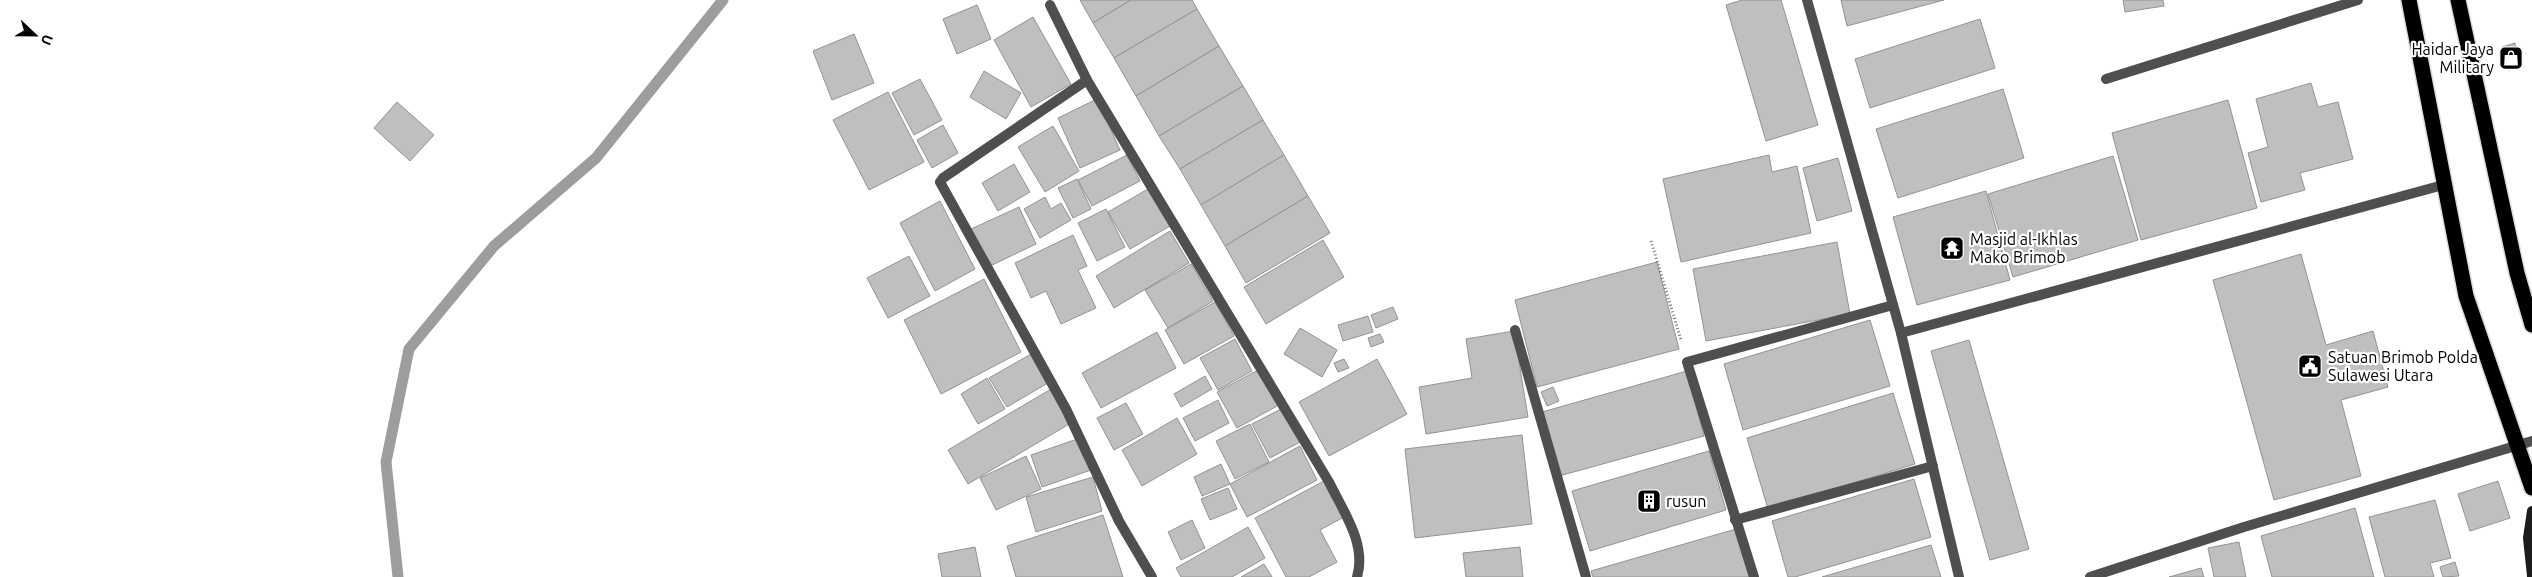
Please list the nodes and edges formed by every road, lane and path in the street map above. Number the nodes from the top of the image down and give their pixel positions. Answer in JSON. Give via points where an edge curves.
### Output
{"nodes":[{"id":1,"x":1807,"y":0,"type":"edge"},
{"id":2,"x":2358,"y":0,"type":"edge"},
{"id":3,"x":2409,"y":0,"type":"edge"},
{"id":4,"x":2458,"y":0,"type":"edge"},
{"id":5,"x":1050,"y":5,"type":"dead end"},
{"id":6,"x":2106,"y":78,"type":"dead end"},
{"id":7,"x":1087,"y":80,"type":"junction"},
{"id":8,"x":2443,"y":185,"type":"junction"},
{"id":9,"x":1651,"y":241,"type":"dead end"},
{"id":10,"x":1893,"y":306,"type":"junction"},
{"id":11,"x":2532,"y":325,"type":"edge"},
{"id":12,"x":1515,"y":330,"type":"dead end"},
{"id":13,"x":1901,"y":333,"type":"junction"},
{"id":14,"x":1687,"y":362,"type":"junction"},
{"id":15,"x":2532,"y":442,"type":"edge"},
{"id":16,"x":2516,"y":446,"type":"junction"},
{"id":17,"x":1933,"y":466,"type":"junction"},
{"id":18,"x":2532,"y":488,"type":"edge"},
{"id":19,"x":2532,"y":511,"type":"edge"},
{"id":20,"x":1735,"y":520,"type":"junction"},
{"id":21,"x":2532,"y":576,"type":"edge"},
{"id":22,"x":1152,"y":577,"type":"edge"},
{"id":23,"x":1357,"y":577,"type":"edge"},
{"id":24,"x":1586,"y":577,"type":"edge"},
{"id":25,"x":1754,"y":577,"type":"edge"},
{"id":26,"x":1959,"y":577,"type":"edge"},
{"id":27,"x":2090,"y":577,"type":"edge"}],
"edges":[{"from":1,"to":10,"type":"street"},
{"from":2,"to":6,"type":"street"},
{"from":3,"to":8,"type":"highway"},
{"from":4,"to":11,"type":"highway","via":[[2517,274]]},
{"from":5,"to":7,"type":"street"},
{"from":7,"to":22,"type":"street","via":[[940,182],[1066,409],[1119,521]]},
{"from":7,"to":23,"type":"street","via":[[1329,482],[1358,542],[1361,566]]},
{"from":8,"to":13,"type":"street"},
{"from":8,"to":16,"type":"highway","via":[[2466,296]]},
{"from":9,"to":14,"type":"path"},
{"from":10,"to":13,"type":"street"},
{"from":10,"to":14,"type":"street"},
{"from":12,"to":24,"type":"street"},
{"from":13,"to":17,"type":"street"},
{"from":14,"to":20,"type":"street"},
{"from":15,"to":16,"type":"street"},
{"from":16,"to":18,"type":"highway"},
{"from":16,"to":27,"type":"street","via":[[2244,526]]},
{"from":17,"to":20,"type":"street"},
{"from":17,"to":26,"type":"street"},
{"from":19,"to":21,"type":"street","via":[[2528,538]]},
{"from":20,"to":25,"type":"street"}]}
